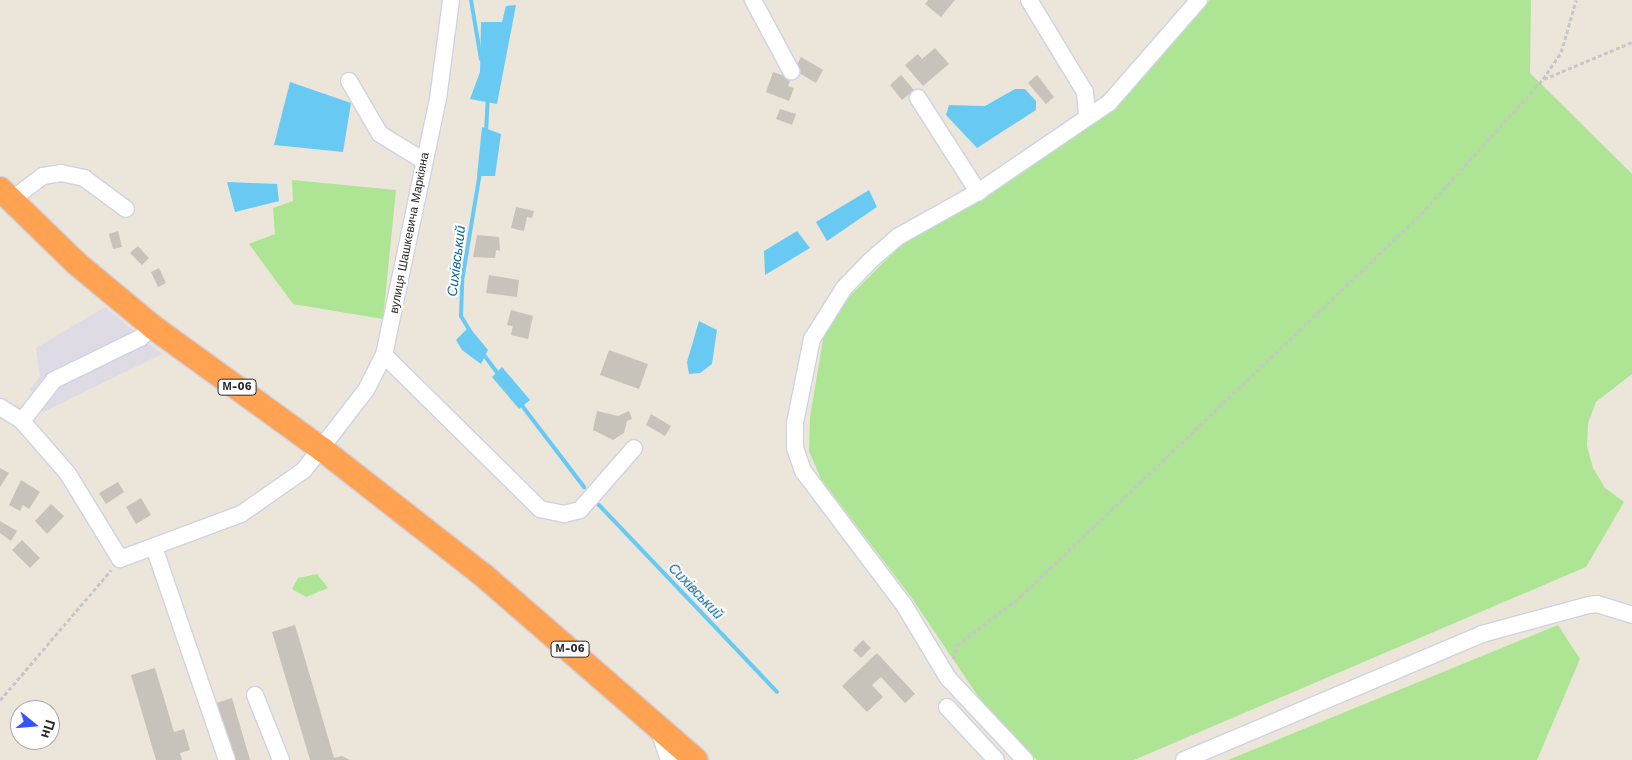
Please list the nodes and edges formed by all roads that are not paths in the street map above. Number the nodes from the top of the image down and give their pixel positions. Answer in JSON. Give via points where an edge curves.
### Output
{"nodes":[{"id":1,"x":451,"y":0,"type":"edge"},
{"id":2,"x":753,"y":0,"type":"edge"},
{"id":3,"x":1029,"y":0,"type":"edge"},
{"id":4,"x":1199,"y":0,"type":"edge"},
{"id":5,"x":791,"y":71,"type":"dead end"},
{"id":6,"x":349,"y":82,"type":"dead end"},
{"id":7,"x":918,"y":98,"type":"dead end"},
{"id":8,"x":1087,"y":116,"type":"junction"},
{"id":9,"x":424,"y":161,"type":"junction"},
{"id":10,"x":978,"y":192,"type":"junction"},
{"id":11,"x":5,"y":195,"type":"edge"},
{"id":12,"x":126,"y":209,"type":"dead end"},
{"id":13,"x":153,"y":327,"type":"junction"},
{"id":14,"x":384,"y":355,"type":"junction"},
{"id":15,"x":0,"y":407,"type":"edge"},
{"id":16,"x":22,"y":421,"type":"junction"},
{"id":17,"x":634,"y":448,"type":"dead end"},
{"id":18,"x":323,"y":450,"type":"junction"},
{"id":19,"x":154,"y":547,"type":"junction"},
{"id":20,"x":1632,"y":615,"type":"edge"},
{"id":21,"x":255,"y":695,"type":"dead end"},
{"id":22,"x":947,"y":707,"type":"dead end"},
{"id":23,"x":656,"y":723,"type":"junction"},
{"id":24,"x":227,"y":760,"type":"edge"},
{"id":25,"x":281,"y":760,"type":"edge"},
{"id":26,"x":669,"y":760,"type":"edge"},
{"id":27,"x":696,"y":760,"type":"edge"},
{"id":28,"x":996,"y":760,"type":"edge"},
{"id":29,"x":1025,"y":760,"type":"edge"},
{"id":30,"x":1184,"y":760,"type":"edge"}],
"edges":[{"from":1,"to":9,"type":"street","name":"вулиця Шашкевича Маркіяна"},
{"from":2,"to":5,"type":"street"},
{"from":3,"to":8,"type":"street","via":[[1085,92]]},
{"from":4,"to":8,"type":"street","via":[[1109,103]]},
{"from":6,"to":9,"type":"street","via":[[380,134]]},
{"from":7,"to":10,"type":"street"},
{"from":8,"to":10,"type":"street"},
{"from":9,"to":14,"type":"street","name":"вулиця Шашкевича Маркіяна"},
{"from":10,"to":29,"type":"street","via":[[899,236],[844,288],[812,339],[796,424],[795,448],[803,471],[904,605],[948,678]]},
{"from":11,"to":12,"type":"street","via":[[43,176],[61,174],[84,178]]},
{"from":11,"to":13,"type":"highway","number":"М-06","via":[[76,264]]},
{"from":13,"to":16,"type":"street","via":[[140,338],[54,380]]},
{"from":13,"to":18,"type":"highway","number":"М-06"},
{"from":14,"to":17,"type":"street","via":[[540,508],[564,514],[580,510]]},
{"from":14,"to":18,"type":"street","name":"вулиця Шашкевича Маркіяна","via":[[366,390]]},
{"from":15,"to":16,"type":"street"},
{"from":16,"to":19,"type":"street","name":"вулиця Шашкевича Маркіяна","via":[[68,474],[120,559]]},
{"from":18,"to":19,"type":"street","name":"вулиця Шашкевича Маркіяна","via":[[275,493],[241,514]]},
{"from":18,"to":23,"type":"highway","number":"М-06","via":[[483,575]]},
{"from":19,"to":24,"type":"street"},
{"from":20,"to":30,"type":"street","via":[[1588,605],[1482,634]]},
{"from":21,"to":25,"type":"street"},
{"from":22,"to":28,"type":"street"},
{"from":23,"to":26,"type":"street"},
{"from":23,"to":27,"type":"highway","number":"М-06"}]}
